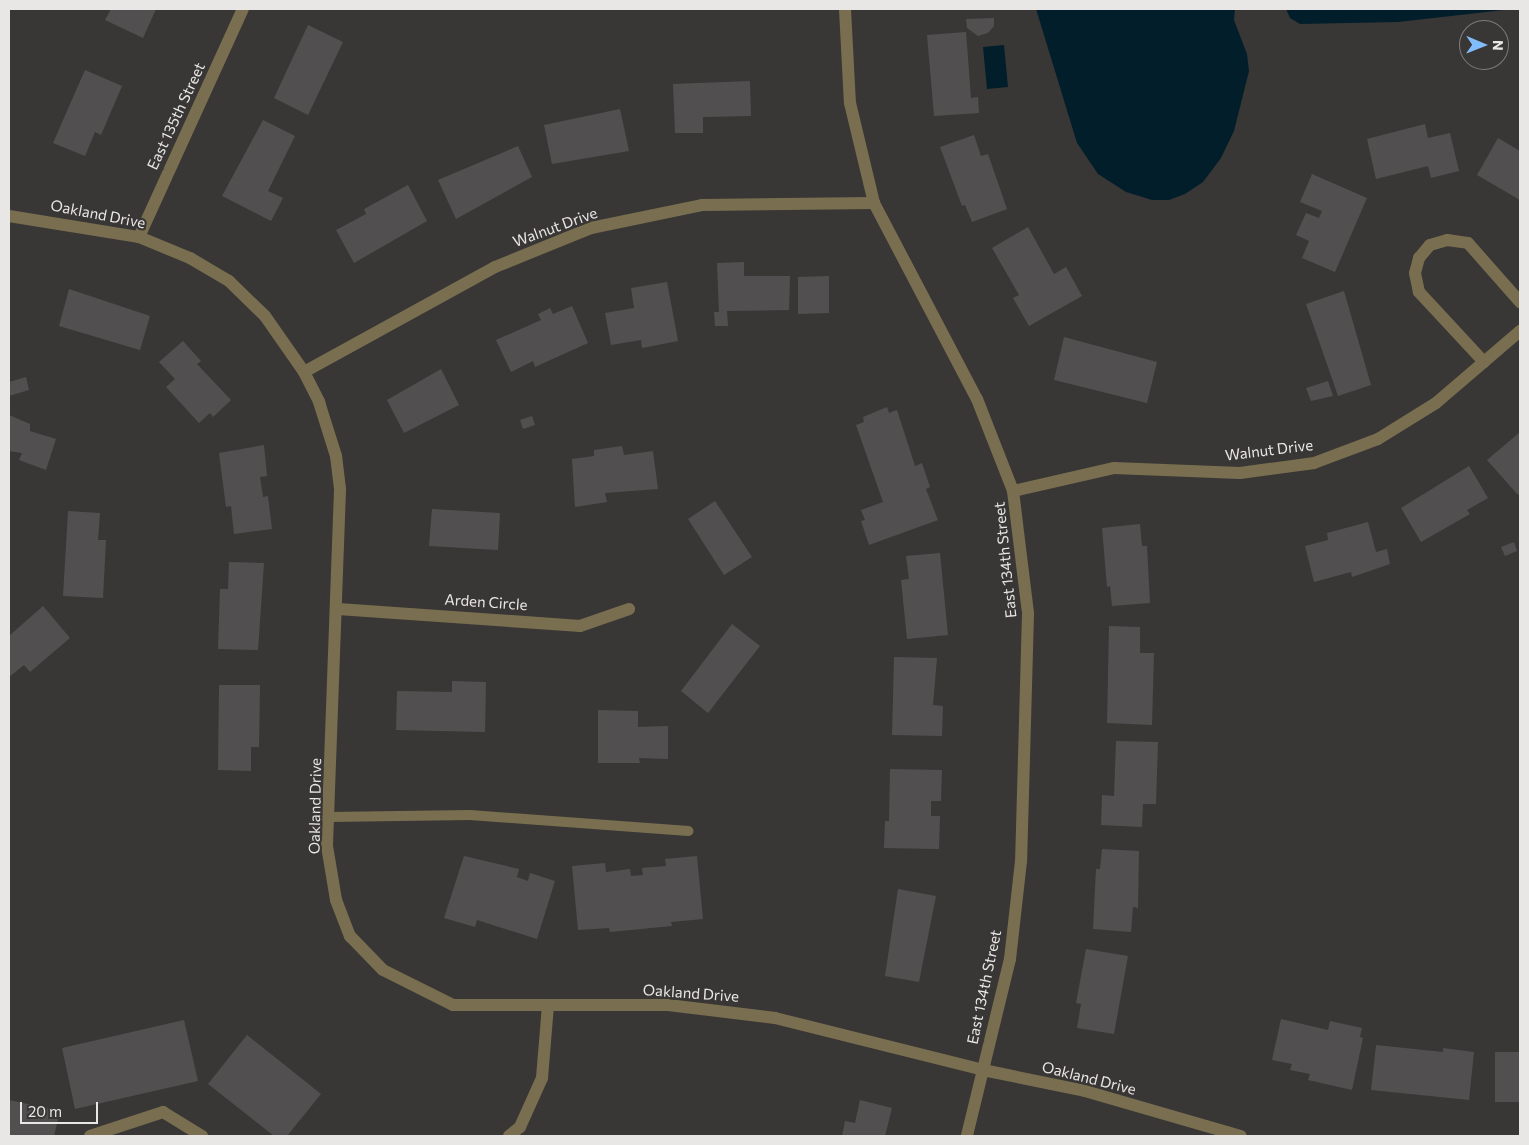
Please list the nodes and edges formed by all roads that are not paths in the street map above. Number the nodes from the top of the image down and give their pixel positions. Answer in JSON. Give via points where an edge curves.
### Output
{"nodes":[{"id":1,"x":243,"y":9,"type":"edge"},
{"id":2,"x":845,"y":9,"type":"edge"},
{"id":3,"x":874,"y":202,"type":"junction"},
{"id":4,"x":9,"y":216,"type":"edge"},
{"id":5,"x":139,"y":237,"type":"junction"},
{"id":6,"x":1520,"y":302,"type":"edge"},
{"id":7,"x":1520,"y":330,"type":"edge"},
{"id":8,"x":1484,"y":362,"type":"junction"},
{"id":9,"x":304,"y":372,"type":"junction"},
{"id":10,"x":1013,"y":491,"type":"junction"},
{"id":11,"x":338,"y":609,"type":"junction"},
{"id":12,"x":629,"y":609,"type":"dead end"},
{"id":13,"x":329,"y":816,"type":"junction"},
{"id":14,"x":688,"y":831,"type":"dead end"},
{"id":15,"x":548,"y":1005,"type":"junction"},
{"id":16,"x":983,"y":1070,"type":"junction"},
{"id":17,"x":90,"y":1136,"type":"edge"},
{"id":18,"x":202,"y":1136,"type":"edge"},
{"id":19,"x":509,"y":1136,"type":"edge"},
{"id":20,"x":966,"y":1136,"type":"edge"},
{"id":21,"x":1241,"y":1136,"type":"edge"}],
"edges":[{"from":1,"to":5,"type":"street","name":"East 135th Street"},
{"from":2,"to":3,"type":"street","name":"East 134th Street","via":[[850,103]]},
{"from":3,"to":9,"type":"street","name":"Walnut Drive","via":[[702,205],[591,228],[495,267]]},
{"from":3,"to":10,"type":"street","name":"East 134th Street","via":[[977,399]]},
{"from":4,"to":5,"type":"street","name":"Oakland Drive"},
{"from":5,"to":9,"type":"street","name":"Oakland Drive","via":[[190,258],[229,281],[266,316]]},
{"from":6,"to":8,"type":"street","via":[[1468,243],[1447,240],[1430,245],[1420,258],[1415,273],[1419,292]]},
{"from":7,"to":8,"type":"street","name":"Walnut Drive"},
{"from":8,"to":10,"type":"street","name":"Walnut Drive","via":[[1436,403],[1378,439],[1314,463],[1240,472],[1114,468]]},
{"from":9,"to":11,"type":"street","name":"Oakland Drive","via":[[319,402],[336,456],[340,490]]},
{"from":10,"to":16,"type":"street","name":"East 134th Street","via":[[1028,614],[1021,861],[1010,959]]},
{"from":11,"to":12,"type":"street","name":"Arden Circle","via":[[580,626]]},
{"from":11,"to":13,"type":"street","name":"Oakland Drive"},
{"from":13,"to":14,"type":"lane","via":[[470,815]]},
{"from":13,"to":15,"type":"street","name":"Oakland Drive","via":[[327,846],[336,900],[350,936],[383,970],[453,1005]]},
{"from":15,"to":16,"type":"street","name":"Oakland Drive","via":[[668,1005],[720,1009],[775,1018]]},
{"from":15,"to":19,"type":"street","via":[[542,1078],[520,1127]]},
{"from":16,"to":20,"type":"street","name":"East 134th Street"},
{"from":16,"to":21,"type":"street","name":"Oakland Drive","via":[[1085,1091]]},
{"from":17,"to":18,"type":"street","via":[[163,1112]]}]}
